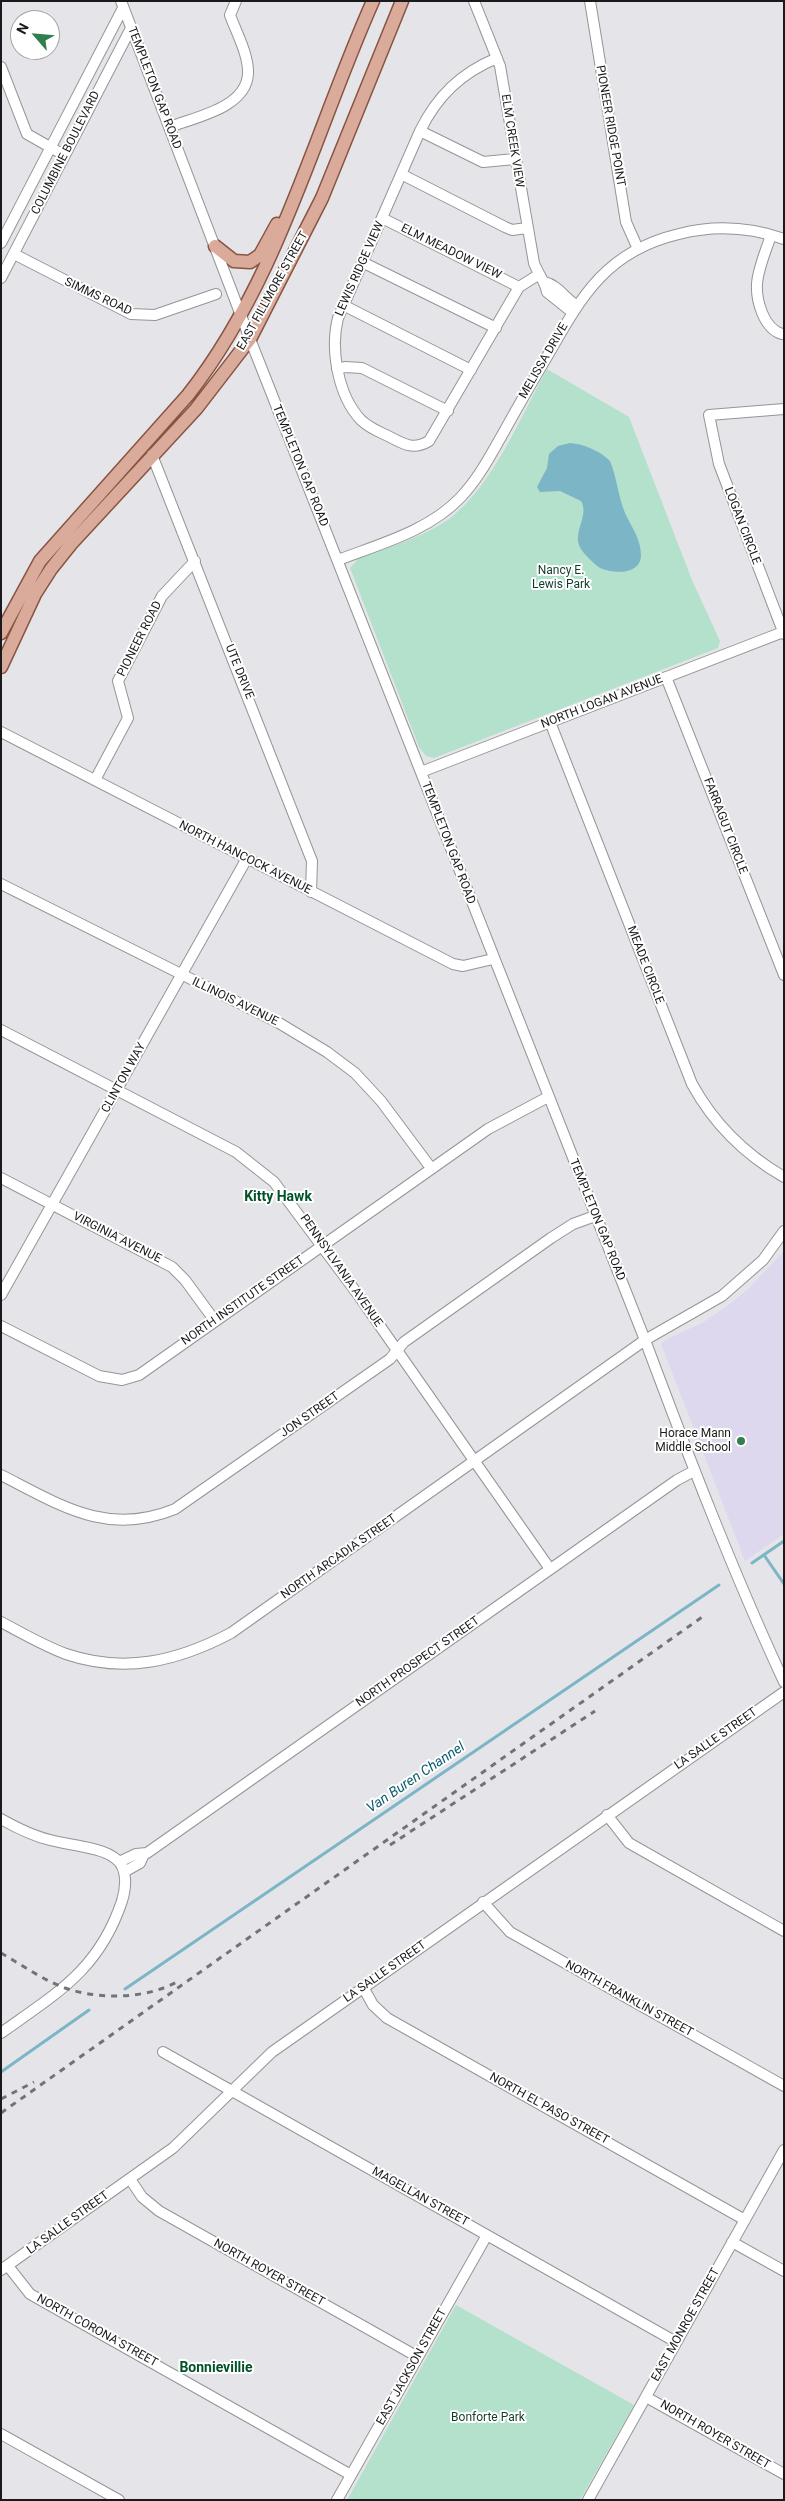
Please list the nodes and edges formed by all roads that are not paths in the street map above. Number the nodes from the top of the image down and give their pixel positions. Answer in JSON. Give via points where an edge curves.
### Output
{"nodes":[{"id":1,"x":236,"y":1,"type":"edge"},
{"id":2,"x":373,"y":1,"type":"edge"},
{"id":3,"x":402,"y":1,"type":"edge"},
{"id":4,"x":474,"y":1,"type":"edge"},
{"id":5,"x":590,"y":1,"type":"edge"},
{"id":6,"x":122,"y":4,"type":"edge"},
{"id":7,"x":131,"y":28,"type":"junction"},
{"id":8,"x":497,"y":58,"type":"junction"},
{"id":9,"x":1,"y":67,"type":"edge"},
{"id":10,"x":170,"y":127,"type":"junction"},
{"id":11,"x":420,"y":131,"type":"junction"},
{"id":12,"x":50,"y":148,"type":"junction"},
{"id":13,"x":64,"y":155,"type":"junction"},
{"id":14,"x":515,"y":159,"type":"junction"},
{"id":15,"x":401,"y":174,"type":"junction"},
{"id":16,"x":295,"y":197,"type":"junction"},
{"id":17,"x":382,"y":218,"type":"junction"},
{"id":18,"x":527,"y":228,"type":"junction"},
{"id":19,"x":771,"y":235,"type":"junction"},
{"id":20,"x":784,"y":239,"type":"edge"},
{"id":21,"x":1,"y":243,"type":"edge"},
{"id":22,"x":215,"y":246,"type":"junction"},
{"id":23,"x":638,"y":249,"type":"junction"},
{"id":24,"x":14,"y":254,"type":"junction"},
{"id":25,"x":362,"y":262,"type":"junction"},
{"id":26,"x":2,"y":273,"type":"edge"},
{"id":27,"x":542,"y":278,"type":"junction"},
{"id":28,"x":520,"y":287,"type":"junction"},
{"id":29,"x":216,"y":294,"type":"dead end"},
{"id":30,"x":343,"y":305,"type":"junction"},
{"id":31,"x":574,"y":308,"type":"junction"},
{"id":32,"x":241,"y":315,"type":"junction"},
{"id":33,"x":496,"y":328,"type":"junction"},
{"id":34,"x":783,"y":334,"type":"edge"},
{"id":35,"x":250,"y":339,"type":"junction"},
{"id":36,"x":337,"y":369,"type":"junction"},
{"id":37,"x":472,"y":370,"type":"junction"},
{"id":38,"x":784,"y":409,"type":"edge"},
{"id":39,"x":448,"y":411,"type":"junction"},
{"id":40,"x":152,"y":455,"type":"junction"},
{"id":41,"x":338,"y":560,"type":"junction"},
{"id":42,"x":195,"y":561,"type":"junction"},
{"id":43,"x":1,"y":633,"type":"edge"},
{"id":44,"x":783,"y":633,"type":"edge"},
{"id":45,"x":1,"y":667,"type":"edge"},
{"id":46,"x":666,"y":677,"type":"junction"},
{"id":47,"x":550,"y":722,"type":"junction"},
{"id":48,"x":1,"y":732,"type":"edge"},
{"id":49,"x":421,"y":772,"type":"junction"},
{"id":50,"x":95,"y":780,"type":"junction"},
{"id":51,"x":246,"y":860,"type":"junction"},
{"id":52,"x":1,"y":884,"type":"edge"},
{"id":53,"x":311,"y":892,"type":"junction"},
{"id":54,"x":493,"y":959,"type":"junction"},
{"id":55,"x":181,"y":976,"type":"junction"},
{"id":56,"x":784,"y":976,"type":"edge"},
{"id":57,"x":1,"y":1030,"type":"edge"},
{"id":58,"x":117,"y":1091,"type":"junction"},
{"id":59,"x":548,"y":1097,"type":"junction"},
{"id":60,"x":431,"y":1168,"type":"junction"},
{"id":61,"x":784,"y":1177,"type":"edge"},
{"id":62,"x":1,"y":1178,"type":"edge"},
{"id":63,"x":52,"y":1205,"type":"junction"},
{"id":64,"x":595,"y":1216,"type":"junction"},
{"id":65,"x":784,"y":1231,"type":"edge"},
{"id":66,"x":322,"y":1245,"type":"junction"},
{"id":67,"x":1,"y":1295,"type":"edge"},
{"id":68,"x":215,"y":1321,"type":"junction"},
{"id":69,"x":1,"y":1326,"type":"edge"},
{"id":70,"x":645,"y":1340,"type":"junction"},
{"id":71,"x":397,"y":1351,"type":"junction"},
{"id":72,"x":474,"y":1461,"type":"junction"},
{"id":73,"x":694,"y":1471,"type":"junction"},
{"id":74,"x":1,"y":1475,"type":"edge"},
{"id":75,"x":550,"y":1569,"type":"junction"},
{"id":76,"x":1,"y":1622,"type":"edge"},
{"id":77,"x":784,"y":1682,"type":"edge"},
{"id":78,"x":784,"y":1692,"type":"edge"},
{"id":79,"x":607,"y":1816,"type":"junction"},
{"id":80,"x":1,"y":1819,"type":"edge"},
{"id":81,"x":121,"y":1867,"type":"junction"},
{"id":82,"x":483,"y":1902,"type":"junction"},
{"id":83,"x":784,"y":1931,"type":"edge"},
{"id":84,"x":363,"y":1987,"type":"junction"},
{"id":85,"x":1,"y":2033,"type":"edge"},
{"id":86,"x":163,"y":2052,"type":"dead end"},
{"id":87,"x":784,"y":2086,"type":"edge"},
{"id":88,"x":229,"y":2091,"type":"junction"},
{"id":89,"x":784,"y":2150,"type":"edge"},
{"id":90,"x":130,"y":2179,"type":"junction"},
{"id":91,"x":745,"y":2220,"type":"junction"},
{"id":92,"x":487,"y":2235,"type":"junction"},
{"id":93,"x":732,"y":2242,"type":"junction"},
{"id":94,"x":5,"y":2268,"type":"edge"},
{"id":95,"x":784,"y":2271,"type":"edge"},
{"id":96,"x":676,"y":2342,"type":"junction"},
{"id":97,"x":418,"y":2357,"type":"junction"},
{"id":98,"x":646,"y":2396,"type":"junction"},
{"id":99,"x":1,"y":2434,"type":"edge"},
{"id":100,"x":784,"y":2474,"type":"edge"},
{"id":101,"x":351,"y":2475,"type":"junction"},
{"id":102,"x":119,"y":2500,"type":"edge"},
{"id":103,"x":338,"y":2500,"type":"edge"},
{"id":104,"x":588,"y":2500,"type":"edge"}],
"edges":[{"from":1,"to":10,"type":"street","via":[[230,15],[247,64],[245,85],[239,96],[228,104]]},
{"from":2,"to":16,"type":"main road","name":"EAST FILLMORE STREET","via":[[338,82]]},
{"from":3,"to":35,"type":"main road","name":"EAST FILLMORE STREET","via":[[322,198]]},
{"from":4,"to":8,"type":"street","name":"ELM CREEK VIEW"},
{"from":5,"to":23,"type":"street","name":"PIONEER RIDGE POINT","via":[[626,222]]},
{"from":6,"to":7,"type":"street","name":"TEMPLETON GAP ROAD"},
{"from":6,"to":12,"type":"street","name":"COLUMBINE BOULEVARD"},
{"from":7,"to":10,"type":"street","name":"TEMPLETON GAP ROAD"},
{"from":7,"to":13,"type":"street","name":"COLUMBINE BOULEVARD"},
{"from":8,"to":11,"type":"street","name":"LEWIS RIDGE VIEW","via":[[452,84],[433,107]]},
{"from":8,"to":14,"type":"street","name":"ELM CREEK VIEW"},
{"from":9,"to":12,"type":"street","via":[[27,134]]},
{"from":10,"to":22,"type":"street","name":"TEMPLETON GAP ROAD"},
{"from":11,"to":14,"type":"street","via":[[483,162]]},
{"from":11,"to":15,"type":"street","name":"LEWIS RIDGE VIEW"},
{"from":12,"to":13,"type":"street"},
{"from":12,"to":21,"type":"street","name":"COLUMBINE BOULEVARD"},
{"from":13,"to":24,"type":"street","name":"COLUMBINE BOULEVARD"},
{"from":14,"to":18,"type":"street","name":"ELM CREEK VIEW"},
{"from":15,"to":17,"type":"street","name":"LEWIS RIDGE VIEW"},
{"from":15,"to":18,"type":"street","via":[[512,230]]},
{"from":16,"to":22,"type":"main road","via":[[256,259],[239,263]]},
{"from":16,"to":32,"type":"main road","name":"EAST FILLMORE STREET","via":[[277,244]]},
{"from":17,"to":25,"type":"street","name":"LEWIS RIDGE VIEW"},
{"from":17,"to":28,"type":"street","name":"ELM MEADOW VIEW"},
{"from":18,"to":27,"type":"street","name":"ELM CREEK VIEW","via":[[530,250]]},
{"from":19,"to":20,"type":"street","name":"MELISSA DRIVE"},
{"from":19,"to":23,"type":"street","name":"MELISSA DRIVE","via":[[752,230],[713,228],[668,237]]},
{"from":19,"to":34,"type":"street","via":[[757,284],[758,294],[768,324],[772,330]]},
{"from":22,"to":32,"type":"street","name":"TEMPLETON GAP ROAD"},
{"from":23,"to":31,"type":"street","name":"MELISSA DRIVE","via":[[610,268]]},
{"from":24,"to":26,"type":"street","name":"COLUMBINE BOULEVARD"},
{"from":24,"to":29,"type":"street","name":"SIMMS ROAD","via":[[131,314],[155,316]]},
{"from":25,"to":30,"type":"street","name":"LEWIS RIDGE VIEW"},
{"from":25,"to":33,"type":"street"},
{"from":27,"to":28,"type":"street","name":"LEWIS RIDGE VIEW"},
{"from":27,"to":31,"type":"street","name":"ELM CREEK VIEW","via":[[547,292]]},
{"from":28,"to":33,"type":"street","name":"LEWIS RIDGE VIEW"},
{"from":30,"to":36,"type":"street","name":"LEWIS RIDGE VIEW","via":[[334,331]]},
{"from":30,"to":37,"type":"street"},
{"from":31,"to":41,"type":"street","name":"MELISSA DRIVE","via":[[482,472],[462,497],[418,529]]},
{"from":32,"to":35,"type":"street","name":"TEMPLETON GAP ROAD"},
{"from":32,"to":43,"type":"main road","name":"EAST FILLMORE STREET","via":[[188,395],[40,561]]},
{"from":33,"to":37,"type":"street","name":"LEWIS RIDGE VIEW"},
{"from":35,"to":40,"type":"main road","name":"EAST FILLMORE STREET","via":[[196,410]]},
{"from":35,"to":41,"type":"street","name":"TEMPLETON GAP ROAD"},
{"from":36,"to":39,"type":"street","via":[[362,368]]},
{"from":36,"to":39,"type":"street","name":"LEWIS RIDGE VIEW","via":[[360,419],[404,445],[417,447],[429,441]]},
{"from":37,"to":39,"type":"street","name":"LEWIS RIDGE VIEW"},
{"from":38,"to":44,"type":"street","name":"LOGAN CIRCLE","via":[[709,416],[718,464]]},
{"from":40,"to":42,"type":"street","name":"UTE DRIVE"},
{"from":40,"to":45,"type":"main road","name":"EAST FILLMORE STREET","via":[[51,569],[35,594]]},
{"from":41,"to":49,"type":"street","name":"TEMPLETON GAP ROAD"},
{"from":42,"to":50,"type":"street","name":"PIONEER ROAD","via":[[162,596],[118,681],[128,718]]},
{"from":42,"to":53,"type":"street","name":"UTE DRIVE","via":[[312,861]]},
{"from":44,"to":46,"type":"street","name":"NORTH LOGAN AVENUE"},
{"from":46,"to":47,"type":"street","name":"NORTH LOGAN AVENUE"},
{"from":46,"to":56,"type":"street","name":"FARRAGUT CIRCLE"},
{"from":47,"to":49,"type":"street","name":"NORTH LOGAN AVENUE"},
{"from":47,"to":61,"type":"street","name":"MEADE CIRCLE","via":[[692,1084],[725,1132]]},
{"from":48,"to":50,"type":"street","name":"NORTH HANCOCK AVENUE"},
{"from":49,"to":54,"type":"street","name":"TEMPLETON GAP ROAD"},
{"from":50,"to":51,"type":"street","name":"NORTH HANCOCK AVENUE"},
{"from":51,"to":53,"type":"street","name":"NORTH HANCOCK AVENUE"},
{"from":51,"to":55,"type":"street","name":"CLINTON WAY"},
{"from":52,"to":55,"type":"street","name":"ILLINOIS AVENUE"},
{"from":53,"to":54,"type":"street","name":"NORTH HANCOCK AVENUE","via":[[453,964],[464,966]]},
{"from":54,"to":59,"type":"street","name":"TEMPLETON GAP ROAD"},
{"from":55,"to":58,"type":"street","name":"CLINTON WAY"},
{"from":55,"to":60,"type":"street","name":"ILLINOIS AVENUE","via":[[278,1023],[343,1063],[382,1101]]},
{"from":57,"to":58,"type":"street","name":"PENNSYLVANIA AVENUE"},
{"from":58,"to":63,"type":"street","name":"CLINTON WAY"},
{"from":58,"to":66,"type":"street","name":"PENNSYLVANIA AVENUE","via":[[250,1161],[285,1194]]},
{"from":59,"to":60,"type":"street","name":"NORTH INSTITUTE STREET","via":[[488,1129]]},
{"from":59,"to":64,"type":"street","name":"TEMPLETON GAP ROAD"},
{"from":60,"to":66,"type":"street","name":"NORTH INSTITUTE STREET"},
{"from":62,"to":63,"type":"street","name":"VIRGINIA AVENUE"},
{"from":63,"to":67,"type":"street","name":"CLINTON WAY"},
{"from":63,"to":68,"type":"street","name":"VIRGINIA AVENUE","via":[[172,1267]]},
{"from":64,"to":70,"type":"street","name":"TEMPLETON GAP ROAD"},
{"from":64,"to":71,"type":"street","name":"JON STREET","via":[[551,1238],[405,1342]]},
{"from":65,"to":70,"type":"street","name":"NORTH ARCADIA STREET","via":[[763,1260],[722,1296]]},
{"from":66,"to":68,"type":"street","name":"NORTH INSTITUTE STREET"},
{"from":66,"to":71,"type":"street","name":"PENNSYLVANIA AVENUE"},
{"from":68,"to":69,"type":"street","name":"NORTH INSTITUTE STREET","via":[[139,1375],[122,1380],[99,1376]]},
{"from":70,"to":72,"type":"street","name":"NORTH ARCADIA STREET"},
{"from":70,"to":73,"type":"street","name":"TEMPLETON GAP ROAD"},
{"from":71,"to":72,"type":"street","name":"PENNSYLVANIA AVENUE"},
{"from":71,"to":74,"type":"street","name":"JON STREET","via":[[190,1500],[153,1517],[127,1521],[92,1517]]},
{"from":72,"to":75,"type":"street","name":"PENNSYLVANIA AVENUE"},
{"from":72,"to":76,"type":"street","name":"NORTH ARCADIA STREET","via":[[231,1633],[183,1655],[145,1663],[93,1661],[66,1654]]},
{"from":73,"to":75,"type":"street","name":"NORTH PROSPECT STREET"},
{"from":73,"to":77,"type":"street","name":"TEMPLETON GAP ROAD"},
{"from":75,"to":81,"type":"street","name":"NORTH PROSPECT STREET","via":[[144,1854],[140,1863]]},
{"from":78,"to":79,"type":"street","name":"LA SALLE STREET"},
{"from":79,"to":82,"type":"street","name":"LA SALLE STREET"},
{"from":79,"to":83,"type":"street","via":[[629,1843]]},
{"from":80,"to":81,"type":"street","via":[[49,1840],[107,1853]]},
{"from":81,"to":85,"type":"street","via":[[124,1894],[117,1915],[92,1960],[65,1988]]},
{"from":82,"to":84,"type":"street","name":"LA SALLE STREET"},
{"from":82,"to":87,"type":"street","name":"NORTH FRANKLIN STREET","via":[[510,1932]]},
{"from":84,"to":88,"type":"street","name":"LA SALLE STREET","via":[[272,2052]]},
{"from":84,"to":91,"type":"street","name":"NORTH EL PASO STREET","via":[[373,2005],[387,2018]]},
{"from":86,"to":88,"type":"street","name":"MAGELLAN STREET"},
{"from":88,"to":90,"type":"street","name":"LA SALLE STREET","via":[[173,2148]]},
{"from":88,"to":92,"type":"street","name":"MAGELLAN STREET"},
{"from":89,"to":91,"type":"street","name":"EAST MONROE STREET"},
{"from":90,"to":94,"type":"street","name":"LA SALLE STREET"},
{"from":90,"to":97,"type":"street","name":"NORTH ROYER STREET","via":[[142,2197],[159,2211]]},
{"from":91,"to":93,"type":"street","name":"EAST MONROE STREET"},
{"from":92,"to":96,"type":"street","name":"MAGELLAN STREET"},
{"from":92,"to":97,"type":"street","name":"EAST JACKSON STREET"},
{"from":93,"to":95,"type":"street"},
{"from":93,"to":96,"type":"street","name":"EAST MONROE STREET"},
{"from":94,"to":101,"type":"street","name":"NORTH CORONA STREET","via":[[30,2294]]},
{"from":96,"to":98,"type":"street","name":"EAST MONROE STREET"},
{"from":97,"to":101,"type":"street","name":"EAST JACKSON STREET"},
{"from":98,"to":100,"type":"street","name":"NORTH ROYER STREET"},
{"from":98,"to":104,"type":"street","name":"EAST MONROE STREET"},
{"from":99,"to":102,"type":"street"},
{"from":101,"to":103,"type":"street","name":"EAST JACKSON STREET"}]}
